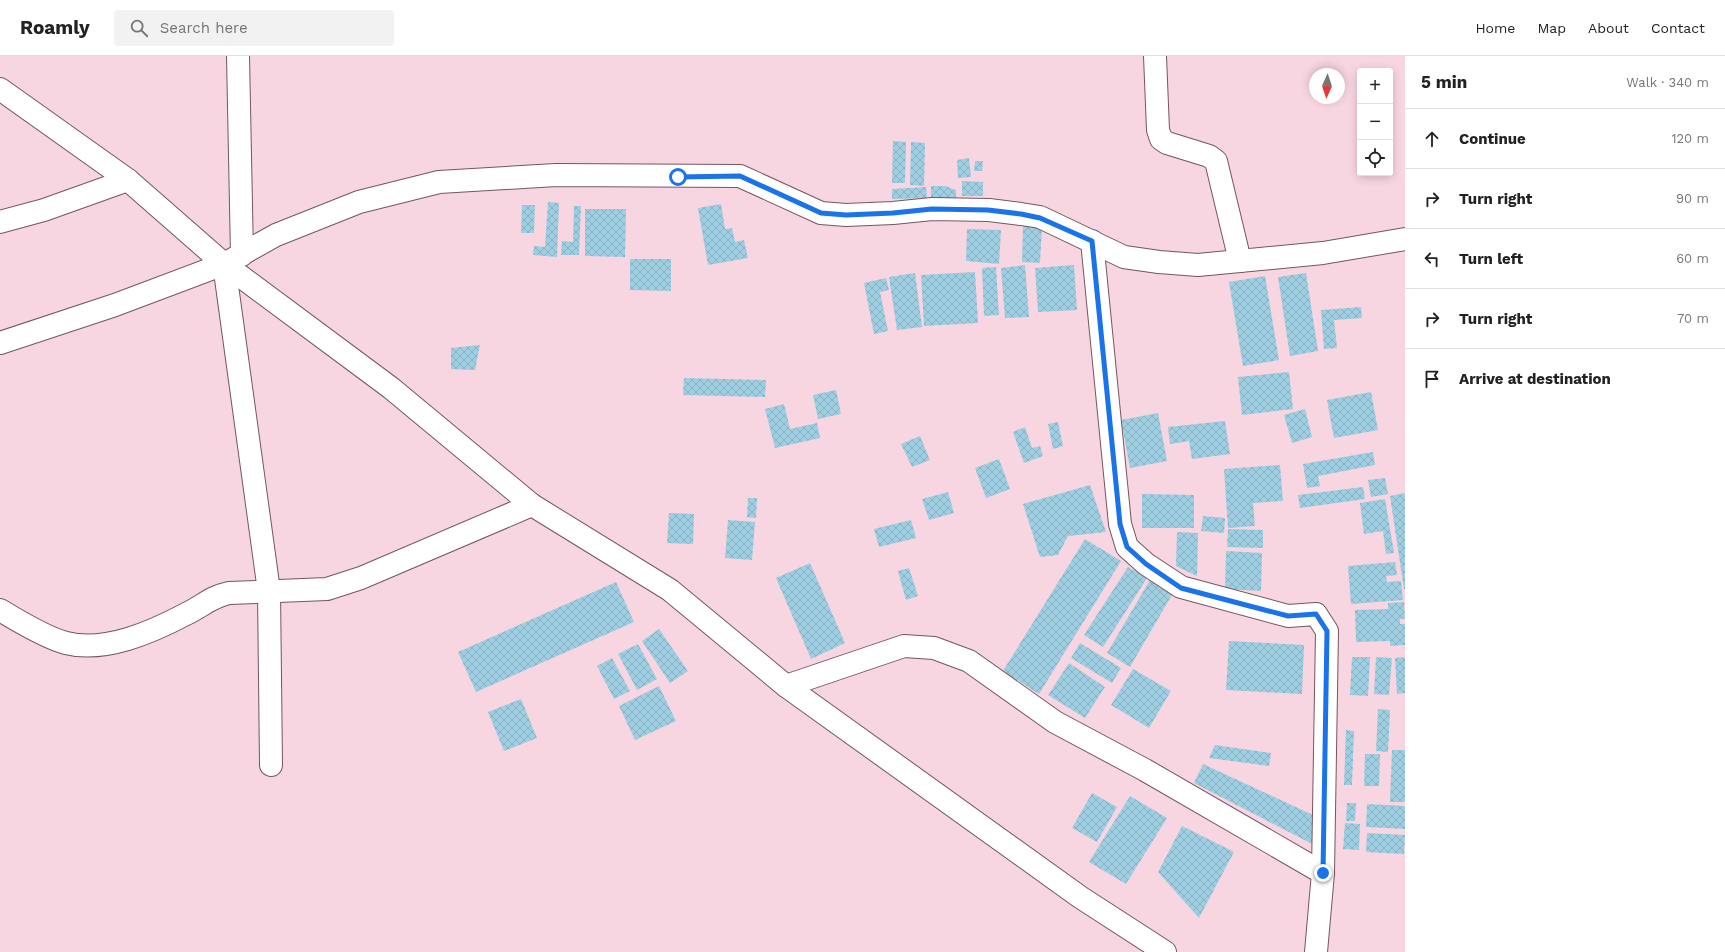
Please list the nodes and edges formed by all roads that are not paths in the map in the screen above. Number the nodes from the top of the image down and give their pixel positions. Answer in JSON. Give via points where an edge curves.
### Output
{"nodes":[{"id":1,"x":238,"y":56,"type":"edge"},
{"id":2,"x":1155,"y":56,"type":"edge"},
{"id":3,"x":0,"y":89,"type":"edge"},
{"id":4,"x":128,"y":180,"type":"junction"},
{"id":5,"x":0,"y":222,"type":"edge"},
{"id":6,"x":1405,"y":239,"type":"edge"},
{"id":7,"x":1092,"y":241,"type":"junction"},
{"id":8,"x":233,"y":260,"type":"junction"},
{"id":9,"x":1240,"y":261,"type":"junction"},
{"id":10,"x":0,"y":344,"type":"edge"},
{"id":11,"x":532,"y":505,"type":"junction"},
{"id":12,"x":269,"y":591,"type":"junction"},
{"id":13,"x":0,"y":610,"type":"edge"},
{"id":14,"x":786,"y":686,"type":"junction"},
{"id":15,"x":271,"y":765,"type":"dead end"},
{"id":16,"x":1323,"y":873,"type":"junction"},
{"id":17,"x":1165,"y":952,"type":"edge"},
{"id":18,"x":1316,"y":952,"type":"edge"}],
"edges":[{"from":1,"to":8,"type":"street"},
{"from":2,"to":9,"type":"street","via":[[1158,130],[1161,139],[1209,156],[1216,161]]},
{"from":3,"to":4,"type":"street"},
{"from":4,"to":5,"type":"street","via":[[44,210]]},
{"from":4,"to":8,"type":"street"},
{"from":6,"to":9,"type":"street","via":[[1323,253]]},
{"from":7,"to":8,"type":"street","via":[[1040,218],[988,210],[932,209],[846,215],[821,213],[740,176],[556,176],[439,182],[359,202],[276,235]]},
{"from":7,"to":9,"type":"street","via":[[1124,257],[1159,262],[1198,265]]},
{"from":7,"to":16,"type":"street","via":[[1120,524],[1127,547],[1146,564],[1181,588],[1288,616],[1316,614],[1327,631]]},
{"from":8,"to":10,"type":"street","via":[[115,305]]},
{"from":8,"to":11,"type":"street"},
{"from":8,"to":12,"type":"street"},
{"from":11,"to":12,"type":"street","via":[[361,578],[327,589]]},
{"from":11,"to":14,"type":"street","via":[[670,590]]},
{"from":12,"to":13,"type":"street","via":[[214,596],[186,614],[122,642],[93,646],[66,643]]},
{"from":12,"to":15,"type":"street"},
{"from":14,"to":16,"type":"street","via":[[904,646],[934,648],[969,661],[1055,722],[1145,770]]},
{"from":14,"to":17,"type":"street","via":[[1080,897]]},
{"from":16,"to":18,"type":"street"}]}
